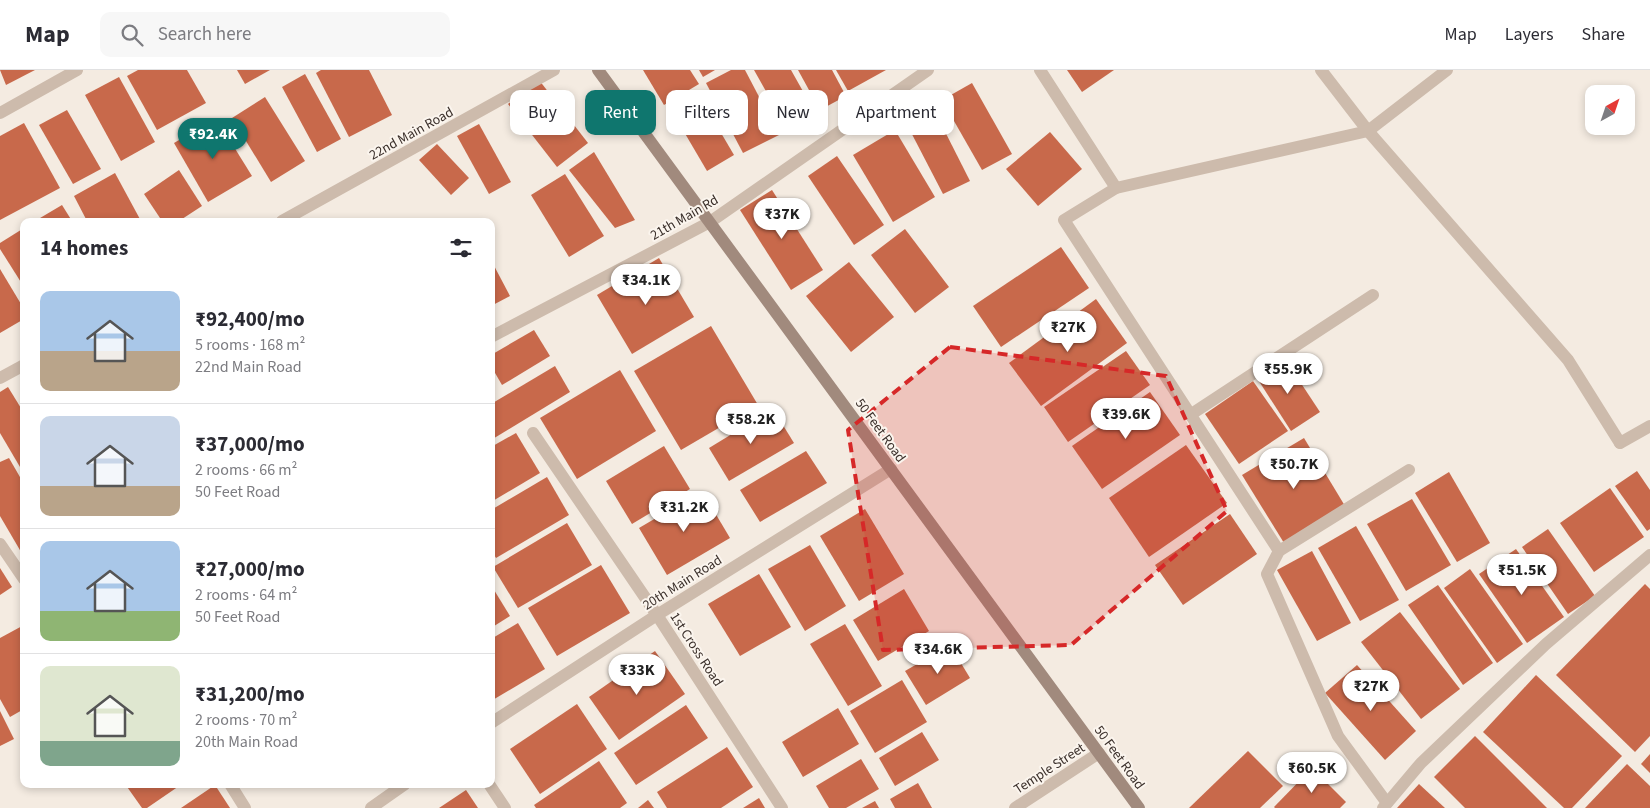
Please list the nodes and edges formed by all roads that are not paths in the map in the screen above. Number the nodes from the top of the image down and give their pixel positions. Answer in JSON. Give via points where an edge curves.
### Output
{"nodes":[{"id":1,"x":77,"y":70,"type":"edge"},
{"id":2,"x":554,"y":70,"type":"edge"},
{"id":3,"x":598,"y":70,"type":"edge"},
{"id":4,"x":1040,"y":70,"type":"edge"},
{"id":5,"x":1321,"y":70,"type":"edge"},
{"id":6,"x":1447,"y":70,"type":"edge"},
{"id":7,"x":921,"y":72,"type":"edge"},
{"id":8,"x":0,"y":113,"type":"edge"},
{"id":9,"x":1368,"y":131,"type":"junction"},
{"id":10,"x":1116,"y":188,"type":"junction"},
{"id":11,"x":287,"y":218,"type":"edge"},
{"id":12,"x":710,"y":222,"type":"junction"},
{"id":13,"x":1372,"y":295,"type":"dead end"},
{"id":14,"x":495,"y":335,"type":"edge"},
{"id":15,"x":20,"y":367,"type":"edge"},
{"id":16,"x":0,"y":378,"type":"edge"},
{"id":17,"x":1190,"y":415,"type":"junction"},
{"id":18,"x":1650,"y":426,"type":"edge"},
{"id":19,"x":534,"y":433,"type":"dead end"},
{"id":20,"x":891,"y":469,"type":"junction"},
{"id":21,"x":1409,"y":470,"type":"dead end"},
{"id":22,"x":0,"y":544,"type":"edge"},
{"id":23,"x":1279,"y":551,"type":"junction"},
{"id":24,"x":1650,"y":555,"type":"edge"},
{"id":25,"x":20,"y":573,"type":"edge"},
{"id":26,"x":657,"y":615,"type":"junction"},
{"id":27,"x":495,"y":720,"type":"edge"},
{"id":28,"x":1100,"y":753,"type":"junction"},
{"id":29,"x":232,"y":788,"type":"edge"},
{"id":30,"x":399,"y":788,"type":"edge"},
{"id":31,"x":492,"y":788,"type":"edge"},
{"id":32,"x":1385,"y":806,"type":"edge"},
{"id":33,"x":245,"y":808,"type":"edge"},
{"id":34,"x":371,"y":808,"type":"edge"},
{"id":35,"x":505,"y":808,"type":"edge"},
{"id":36,"x":782,"y":808,"type":"edge"},
{"id":37,"x":1015,"y":808,"type":"edge"},
{"id":38,"x":1139,"y":808,"type":"edge"}],
"edges":[{"from":1,"to":8,"type":"street"},
{"from":2,"to":11,"type":"street","name":"22nd Main Road"},
{"from":3,"to":12,"type":"main road","name":"50 Feet Road"},
{"from":4,"to":10,"type":"street"},
{"from":5,"to":9,"type":"street"},
{"from":6,"to":9,"type":"street"},
{"from":7,"to":12,"type":"street","name":"21th Main Rd"},
{"from":9,"to":10,"type":"street"},
{"from":9,"to":18,"type":"street","via":[[1568,360],[1620,443]]},
{"from":10,"to":17,"type":"street","via":[[1064,220]]},
{"from":12,"to":14,"type":"street","name":"21th Main Rd"},
{"from":12,"to":20,"type":"main road","name":"50 Feet Road"},
{"from":13,"to":17,"type":"street"},
{"from":15,"to":16,"type":"street"},
{"from":17,"to":23,"type":"street"},
{"from":19,"to":26,"type":"street","name":"1st Cross Road"},
{"from":20,"to":26,"type":"street","name":"20th Main Road"},
{"from":20,"to":28,"type":"main road","name":"50 Feet Road"},
{"from":21,"to":23,"type":"street"},
{"from":22,"to":25,"type":"street"},
{"from":23,"to":32,"type":"street","via":[[1266,574],[1338,736]]},
{"from":24,"to":32,"type":"street","via":[[1546,644],[1421,764]]},
{"from":26,"to":27,"type":"street","name":"20th Main Road"},
{"from":26,"to":36,"type":"street","name":"1st Cross Road"},
{"from":28,"to":37,"type":"street","name":"Temple Street"},
{"from":28,"to":38,"type":"main road","name":"50 Feet Road"},
{"from":29,"to":33,"type":"street"},
{"from":30,"to":34,"type":"street"},
{"from":31,"to":35,"type":"street"}]}
